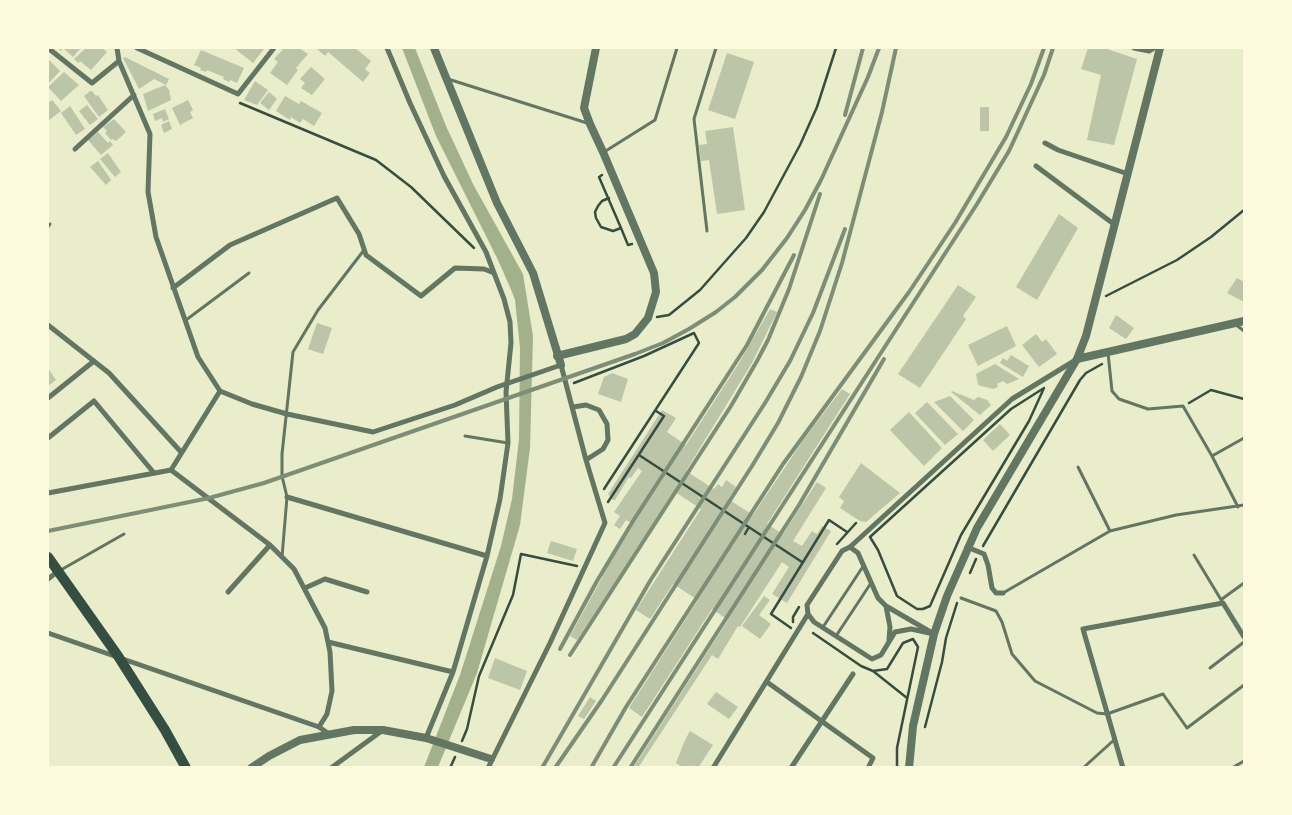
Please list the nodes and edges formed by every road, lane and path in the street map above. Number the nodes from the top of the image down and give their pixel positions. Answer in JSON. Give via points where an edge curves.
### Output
{"nodes":[{"id":1,"x":48,"y":48,"type":"edge"},
{"id":2,"x":117,"y":48,"type":"edge"},
{"id":3,"x":137,"y":48,"type":"edge"},
{"id":4,"x":274,"y":48,"type":"edge"},
{"id":5,"x":387,"y":48,"type":"edge"},
{"id":6,"x":434,"y":48,"type":"edge"},
{"id":7,"x":596,"y":48,"type":"edge"},
{"id":8,"x":677,"y":48,"type":"edge"},
{"id":9,"x":716,"y":48,"type":"edge"},
{"id":10,"x":836,"y":48,"type":"edge"},
{"id":11,"x":1134,"y":48,"type":"edge"},
{"id":12,"x":1154,"y":48,"type":"edge"},
{"id":13,"x":1160,"y":48,"type":"edge"},
{"id":14,"x":119,"y":61,"type":"junction"},
{"id":15,"x":445,"y":78,"type":"junction"},
{"id":16,"x":134,"y":95,"type":"junction"},
{"id":17,"x":232,"y":100,"type":"dead end"},
{"id":18,"x":590,"y":124,"type":"junction"},
{"id":19,"x":1045,"y":143,"type":"dead end"},
{"id":20,"x":75,"y":149,"type":"dead end"},
{"id":21,"x":603,"y":152,"type":"junction"},
{"id":22,"x":1036,"y":166,"type":"dead end"},
{"id":23,"x":611,"y":171,"type":"junction"},
{"id":24,"x":1128,"y":174,"type":"junction"},
{"id":25,"x":609,"y":198,"type":"junction"},
{"id":26,"x":1244,"y":210,"type":"edge"},
{"id":27,"x":1116,"y":225,"type":"junction"},
{"id":28,"x":620,"y":228,"type":"junction"},
{"id":29,"x":707,"y":232,"type":"dead end"},
{"id":30,"x":640,"y":240,"type":"junction"},
{"id":31,"x":364,"y":250,"type":"junction"},
{"id":32,"x":484,"y":269,"type":"junction"},
{"id":33,"x":249,"y":273,"type":"dead end"},
{"id":34,"x":494,"y":273,"type":"junction"},
{"id":35,"x":173,"y":288,"type":"junction"},
{"id":36,"x":1096,"y":301,"type":"junction"},
{"id":37,"x":648,"y":318,"type":"junction"},
{"id":38,"x":185,"y":320,"type":"junction"},
{"id":39,"x":1244,"y":321,"type":"edge"},
{"id":40,"x":1234,"y":324,"type":"junction"},
{"id":41,"x":48,"y":325,"type":"edge"},
{"id":42,"x":1244,"y":331,"type":"edge"},
{"id":43,"x":557,"y":356,"type":"junction"},
{"id":44,"x":1108,"y":356,"type":"junction"},
{"id":45,"x":1077,"y":359,"type":"junction"},
{"id":46,"x":94,"y":361,"type":"junction"},
{"id":47,"x":561,"y":365,"type":"junction"},
{"id":48,"x":507,"y":384,"type":"junction"},
{"id":49,"x":220,"y":391,"type":"junction"},
{"id":50,"x":48,"y":398,"type":"edge"},
{"id":51,"x":1244,"y":398,"type":"edge"},
{"id":52,"x":580,"y":406,"type":"junction"},
{"id":53,"x":1183,"y":406,"type":"junction"},
{"id":54,"x":573,"y":407,"type":"junction"},
{"id":55,"x":656,"y":410,"type":"junction"},
{"id":56,"x":287,"y":414,"type":"junction"},
{"id":57,"x":1029,"y":421,"type":"joint"},
{"id":58,"x":465,"y":436,"type":"dead end"},
{"id":59,"x":48,"y":438,"type":"edge"},
{"id":60,"x":1244,"y":438,"type":"edge"},
{"id":61,"x":508,"y":443,"type":"junction"},
{"id":62,"x":181,"y":452,"type":"junction"},
{"id":63,"x":639,"y":455,"type":"junction"},
{"id":64,"x":1212,"y":456,"type":"junction"},
{"id":65,"x":586,"y":460,"type":"junction"},
{"id":66,"x":1078,"y":467,"type":"dead end"},
{"id":67,"x":171,"y":470,"type":"junction"},
{"id":68,"x":154,"y":473,"type":"junction"},
{"id":69,"x":670,"y":475,"type":"junction"},
{"id":70,"x":666,"y":480,"type":"dead end"},
{"id":71,"x":601,"y":481,"type":"dead end"},
{"id":72,"x":604,"y":490,"type":"junction"},
{"id":73,"x":48,"y":493,"type":"edge"},
{"id":74,"x":287,"y":497,"type":"junction"},
{"id":75,"x":1244,"y":505,"type":"edge"},
{"id":76,"x":1238,"y":507,"type":"junction"},
{"id":77,"x":749,"y":527,"type":"junction"},
{"id":78,"x":1110,"y":531,"type":"junction"},
{"id":79,"x":848,"y":532,"type":"dead end"},
{"id":80,"x":124,"y":534,"type":"dead end"},
{"id":81,"x":745,"y":534,"type":"dead end"},
{"id":82,"x":270,"y":545,"type":"junction"},
{"id":83,"x":850,"y":547,"type":"junction"},
{"id":84,"x":968,"y":547,"type":"junction"},
{"id":85,"x":979,"y":552,"type":"junction"},
{"id":86,"x":1194,"y":555,"type":"dead end"},
{"id":87,"x":487,"y":556,"type":"junction"},
{"id":88,"x":48,"y":557,"type":"edge"},
{"id":89,"x":282,"y":557,"type":"junction"},
{"id":90,"x":802,"y":562,"type":"junction"},
{"id":91,"x":864,"y":565,"type":"junction"},
{"id":92,"x":586,"y":568,"type":"junction"},
{"id":93,"x":57,"y":572,"type":"junction"},
{"id":94,"x":968,"y":575,"type":"dead end"},
{"id":95,"x":48,"y":579,"type":"edge"},
{"id":96,"x":871,"y":582,"type":"junction"},
{"id":97,"x":1244,"y":584,"type":"edge"},
{"id":98,"x":305,"y":588,"type":"junction"},
{"id":99,"x":228,"y":592,"type":"dead end"},
{"id":100,"x":367,"y":592,"type":"dead end"},
{"id":101,"x":1003,"y":593,"type":"joint"},
{"id":102,"x":960,"y":598,"type":"joint"},
{"id":103,"x":1222,"y":601,"type":"junction"},
{"id":104,"x":886,"y":606,"type":"junction"},
{"id":105,"x":808,"y":614,"type":"junction"},
{"id":106,"x":823,"y":627,"type":"junction"},
{"id":107,"x":792,"y":629,"type":"dead end"},
{"id":108,"x":48,"y":633,"type":"edge"},
{"id":109,"x":934,"y":634,"type":"junction"},
{"id":110,"x":836,"y":636,"type":"junction"},
{"id":111,"x":1244,"y":638,"type":"edge"},
{"id":112,"x":889,"y":640,"type":"junction"},
{"id":113,"x":328,"y":642,"type":"junction"},
{"id":114,"x":1244,"y":642,"type":"edge"},
{"id":115,"x":118,"y":656,"type":"junction"},
{"id":116,"x":1210,"y":668,"type":"dead end"},
{"id":117,"x":873,"y":671,"type":"dead end"},
{"id":118,"x":453,"y":672,"type":"junction"},
{"id":119,"x":853,"y":674,"type":"dead end"},
{"id":120,"x":767,"y":682,"type":"junction"},
{"id":121,"x":1244,"y":685,"type":"edge"},
{"id":122,"x":907,"y":698,"type":"dead end"},
{"id":123,"x":1107,"y":714,"type":"junction"},
{"id":124,"x":822,"y":720,"type":"junction"},
{"id":125,"x":319,"y":727,"type":"junction"},
{"id":126,"x":925,"y":727,"type":"dead end"},
{"id":127,"x":383,"y":730,"type":"junction"},
{"id":128,"x":328,"y":734,"type":"junction"},
{"id":129,"x":426,"y":738,"type":"junction"},
{"id":130,"x":1115,"y":740,"type":"junction"},
{"id":131,"x":455,"y":748,"type":"junction"},
{"id":132,"x":177,"y":752,"type":"junction"},
{"id":133,"x":491,"y":759,"type":"junction"},
{"id":134,"x":1244,"y":761,"type":"edge"},
{"id":135,"x":181,"y":768,"type":"edge"},
{"id":136,"x":186,"y":768,"type":"edge"},
{"id":137,"x":251,"y":768,"type":"edge"},
{"id":138,"x":331,"y":768,"type":"edge"},
{"id":139,"x":488,"y":768,"type":"edge"},
{"id":140,"x":713,"y":768,"type":"edge"},
{"id":141,"x":791,"y":768,"type":"edge"},
{"id":142,"x":868,"y":768,"type":"edge"},
{"id":143,"x":909,"y":768,"type":"edge"},
{"id":144,"x":1083,"y":768,"type":"edge"},
{"id":145,"x":1123,"y":768,"type":"edge"},
{"id":146,"x":1232,"y":768,"type":"edge"}],
"edges":[{"from":1,"to":14,"type":"street","via":[[92,83]]},
{"from":2,"to":14,"type":"street"},
{"from":3,"to":4,"type":"street","via":[[238,94]]},
{"from":5,"to":34,"type":"street","via":[[440,168]]},
{"from":6,"to":15,"type":"street"},
{"from":7,"to":18,"type":"street","via":[[584,108]]},
{"from":8,"to":21,"type":"lane","via":[[655,120]]},
{"from":9,"to":29,"type":"lane","via":[[694,118]]},
{"from":10,"to":37,"type":"path","via":[[800,145],[764,212],[746,238],[700,290],[670,314]]},
{"from":11,"to":12,"type":"street","via":[[1149,51]]},
{"from":13,"to":24,"type":"street"},
{"from":14,"to":16,"type":"street"},
{"from":15,"to":18,"type":"lane"},
{"from":15,"to":43,"type":"street","via":[[497,203],[533,273]]},
{"from":16,"to":20,"type":"street"},
{"from":16,"to":35,"type":"street","via":[[150,134],[148,192],[156,237]]},
{"from":17,"to":32,"type":"path","via":[[376,160],[411,188],[479,254]]},
{"from":18,"to":21,"type":"street"},
{"from":19,"to":24,"type":"street"},
{"from":21,"to":23,"type":"street"},
{"from":22,"to":27,"type":"street"},
{"from":23,"to":25,"type":"path","via":[[599,177]]},
{"from":23,"to":30,"type":"street"},
{"from":24,"to":27,"type":"street"},
{"from":25,"to":28,"type":"path"},
{"from":25,"to":28,"type":"path","via":[[598,206],[596,218],[601,227],[613,231]]},
{"from":26,"to":36,"type":"path","via":[[1177,260]]},
{"from":27,"to":36,"type":"street"},
{"from":28,"to":30,"type":"path","via":[[628,246]]},
{"from":30,"to":37,"type":"street","via":[[654,273],[656,292]]},
{"from":31,"to":32,"type":"street","via":[[366,255],[421,296],[455,268]]},
{"from":31,"to":35,"type":"street","via":[[359,234],[337,198],[230,245]]},
{"from":31,"to":56,"type":"lane","via":[[318,310],[293,352]]},
{"from":32,"to":34,"type":"street"},
{"from":33,"to":38,"type":"lane"},
{"from":34,"to":48,"type":"street","via":[[510,322]]},
{"from":35,"to":38,"type":"street"},
{"from":36,"to":45,"type":"street"},
{"from":37,"to":43,"type":"street","via":[[635,334],[626,339]]},
{"from":38,"to":49,"type":"street","via":[[198,357]]},
{"from":39,"to":40,"type":"street"},
{"from":40,"to":42,"type":"lane"},
{"from":40,"to":44,"type":"street"},
{"from":41,"to":46,"type":"street"},
{"from":43,"to":47,"type":"street"},
{"from":44,"to":45,"type":"street"},
{"from":44,"to":53,"type":"lane","via":[[1112,391],[1119,399],[1148,409]]},
{"from":44,"to":85,"type":"path","via":[[1080,380]]},
{"from":45,"to":83,"type":"street","via":[[1012,399]]},
{"from":45,"to":84,"type":"street"},
{"from":46,"to":50,"type":"street"},
{"from":46,"to":62,"type":"street","via":[[109,373]]},
{"from":47,"to":48,"type":"street"},
{"from":47,"to":54,"type":"street"},
{"from":48,"to":56,"type":"street","via":[[373,432]]},
{"from":48,"to":61,"type":"street"},
{"from":49,"to":56,"type":"street"},
{"from":49,"to":62,"type":"street"},
{"from":51,"to":53,"type":"path","via":[[1211,390]]},
{"from":52,"to":54,"type":"street"},
{"from":52,"to":55,"type":"path","via":[[574,383],[694,333],[699,343]]},
{"from":52,"to":65,"type":"street","via":[[599,410],[608,424],[608,440],[603,449]]},
{"from":53,"to":64,"type":"lane"},
{"from":54,"to":65,"type":"street"},
{"from":55,"to":63,"type":"path","via":[[664,416]]},
{"from":55,"to":72,"type":"path"},
{"from":56,"to":74,"type":"lane","via":[[282,476]]},
{"from":57,"to":57,"type":"path","via":[[961,535],[930,606],[917,609],[897,596],[870,537],[1011,409],[1044,388]]},
{"from":58,"to":61,"type":"lane"},
{"from":59,"to":68,"type":"street","via":[[94,401]]},
{"from":60,"to":64,"type":"lane"},
{"from":61,"to":87,"type":"street"},
{"from":62,"to":67,"type":"street"},
{"from":63,"to":69,"type":"path"},
{"from":63,"to":72,"type":"path","via":[[607,503]]},
{"from":64,"to":76,"type":"lane"},
{"from":65,"to":92,"type":"street","via":[[606,523]]},
{"from":66,"to":78,"type":"lane"},
{"from":67,"to":68,"type":"street"},
{"from":67,"to":82,"type":"street"},
{"from":68,"to":73,"type":"street"},
{"from":69,"to":70,"type":"path"},
{"from":69,"to":77,"type":"path"},
{"from":71,"to":72,"type":"path"},
{"from":74,"to":87,"type":"street"},
{"from":74,"to":89,"type":"lane"},
{"from":75,"to":76,"type":"lane"},
{"from":76,"to":78,"type":"lane","via":[[1176,515]]},
{"from":77,"to":81,"type":"path"},
{"from":77,"to":90,"type":"path"},
{"from":78,"to":101,"type":"lane"},
{"from":79,"to":90,"type":"path","via":[[829,520]]},
{"from":80,"to":93,"type":"lane"},
{"from":82,"to":89,"type":"street"},
{"from":82,"to":99,"type":"street"},
{"from":83,"to":91,"type":"street","via":[[858,552]]},
{"from":83,"to":105,"type":"street","via":[[842,551],[807,605]]},
{"from":84,"to":85,"type":"street"},
{"from":84,"to":109,"type":"street"},
{"from":85,"to":94,"type":"path"},
{"from":85,"to":101,"type":"street","via":[[984,554],[988,565],[992,588],[996,593]]},
{"from":86,"to":103,"type":"lane"},
{"from":87,"to":118,"type":"street"},
{"from":88,"to":93,"type":"main road"},
{"from":89,"to":98,"type":"street"},
{"from":90,"to":107,"type":"path","via":[[771,614]]},
{"from":91,"to":96,"type":"street"},
{"from":91,"to":106,"type":"lane"},
{"from":92,"to":131,"type":"path","via":[[521,554],[513,595],[479,676],[467,729]]},
{"from":92,"to":133,"type":"street"},
{"from":93,"to":95,"type":"street"},
{"from":93,"to":115,"type":"main road"},
{"from":96,"to":104,"type":"street","via":[[878,598]]},
{"from":96,"to":110,"type":"lane"},
{"from":97,"to":103,"type":"lane"},
{"from":98,"to":100,"type":"street","via":[[325,580]]},
{"from":98,"to":113,"type":"street"},
{"from":102,"to":123,"type":"lane","via":[[996,611],[1012,654],[1035,681],[1097,713]]},
{"from":102,"to":126,"type":"path","via":[[946,638]]},
{"from":103,"to":111,"type":"street"},
{"from":103,"to":123,"type":"street","via":[[1083,629]]},
{"from":104,"to":109,"type":"street"},
{"from":104,"to":112,"type":"street"},
{"from":105,"to":106,"type":"street"},
{"from":105,"to":120,"type":"street"},
{"from":106,"to":110,"type":"street"},
{"from":108,"to":115,"type":"street"},
{"from":109,"to":112,"type":"street","via":[[903,630],[895,632]]},
{"from":109,"to":143,"type":"street","via":[[913,726]]},
{"from":110,"to":112,"type":"street","via":[[872,659],[880,655]]},
{"from":113,"to":118,"type":"street"},
{"from":113,"to":125,"type":"street","via":[[332,691],[327,714]]},
{"from":114,"to":116,"type":"lane"},
{"from":115,"to":125,"type":"street"},
{"from":115,"to":132,"type":"main road"},
{"from":117,"to":122,"type":"path"},
{"from":118,"to":129,"type":"street"},
{"from":119,"to":124,"type":"street"},
{"from":120,"to":124,"type":"street"},
{"from":120,"to":140,"type":"street"},
{"from":121,"to":123,"type":"lane","via":[[1187,728],[1163,694]]},
{"from":123,"to":130,"type":"street"},
{"from":124,"to":141,"type":"street"},
{"from":124,"to":142,"type":"street","via":[[873,758]]},
{"from":125,"to":128,"type":"street"},
{"from":127,"to":128,"type":"street"},
{"from":127,"to":129,"type":"street"},
{"from":127,"to":138,"type":"street"},
{"from":128,"to":137,"type":"street","via":[[300,740]]},
{"from":129,"to":131,"type":"street"},
{"from":130,"to":144,"type":"lane"},
{"from":130,"to":145,"type":"street"},
{"from":131,"to":133,"type":"street"},
{"from":132,"to":135,"type":"main road"},
{"from":132,"to":136,"type":"main road"},
{"from":133,"to":139,"type":"street"},
{"from":134,"to":146,"type":"lane"}]}
